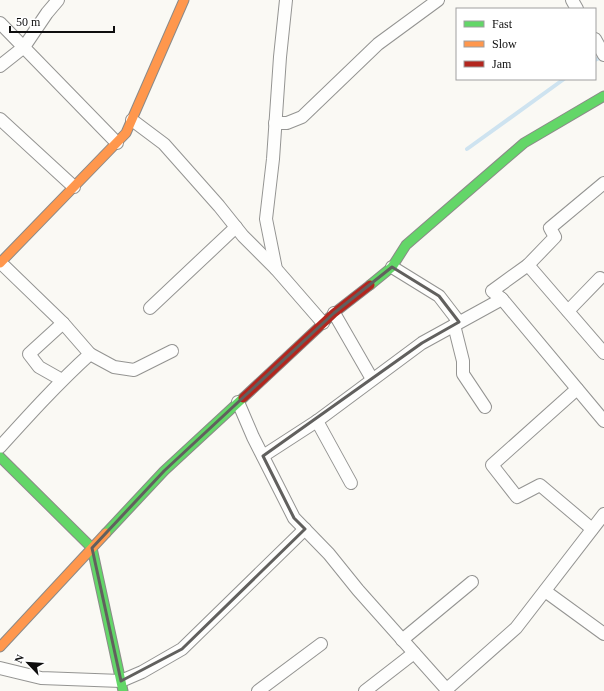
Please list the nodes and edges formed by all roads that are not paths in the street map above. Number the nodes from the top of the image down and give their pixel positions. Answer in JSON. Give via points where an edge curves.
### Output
{"nodes":[{"id":1,"x":58,"y":0,"type":"edge"},
{"id":2,"x":184,"y":0,"type":"edge"},
{"id":3,"x":286,"y":0,"type":"edge"},
{"id":4,"x":438,"y":0,"type":"edge"},
{"id":5,"x":0,"y":23,"type":"edge"},
{"id":6,"x":596,"y":41,"type":"edge"},
{"id":7,"x":24,"y":47,"type":"junction"},
{"id":8,"x":604,"y":55,"type":"edge"},
{"id":9,"x":0,"y":66,"type":"edge"},
{"id":10,"x":604,"y":96,"type":"edge"},
{"id":11,"x":0,"y":119,"type":"edge"},
{"id":12,"x":132,"y":120,"type":"junction"},
{"id":13,"x":275,"y":123,"type":"junction"},
{"id":14,"x":117,"y":143,"type":"junction"},
{"id":15,"x":604,"y":183,"type":"edge"},
{"id":16,"x":74,"y":186,"type":"junction"},
{"id":17,"x":236,"y":226,"type":"junction"},
{"id":18,"x":0,"y":263,"type":"edge"},
{"id":19,"x":528,"y":265,"type":"junction"},
{"id":20,"x":392,"y":267,"type":"junction"},
{"id":21,"x":276,"y":269,"type":"junction"},
{"id":22,"x":600,"y":278,"type":"dead end"},
{"id":23,"x":502,"y":299,"type":"junction"},
{"id":24,"x":150,"y":308,"type":"dead end"},
{"id":25,"x":568,"y":311,"type":"junction"},
{"id":26,"x":334,"y":313,"type":"junction"},
{"id":27,"x":63,"y":323,"type":"junction"},
{"id":28,"x":323,"y":323,"type":"junction"},
{"id":29,"x":457,"y":324,"type":"junction"},
{"id":30,"x":172,"y":351,"type":"dead end"},
{"id":31,"x":604,"y":353,"type":"edge"},
{"id":32,"x":90,"y":354,"type":"junction"},
{"id":33,"x":372,"y":379,"type":"junction"},
{"id":34,"x":62,"y":380,"type":"junction"},
{"id":35,"x":578,"y":389,"type":"junction"},
{"id":36,"x":238,"y":402,"type":"junction"},
{"id":37,"x":485,"y":407,"type":"dead end"},
{"id":38,"x":317,"y":421,"type":"junction"},
{"id":39,"x":604,"y":421,"type":"edge"},
{"id":40,"x":0,"y":448,"type":"edge"},
{"id":41,"x":263,"y":456,"type":"junction"},
{"id":42,"x":0,"y":457,"type":"edge"},
{"id":43,"x":351,"y":483,"type":"dead end"},
{"id":44,"x":604,"y":514,"type":"edge"},
{"id":45,"x":592,"y":529,"type":"junction"},
{"id":46,"x":305,"y":530,"type":"junction"},
{"id":47,"x":92,"y":548,"type":"junction"},
{"id":48,"x":472,"y":582,"type":"dead end"},
{"id":49,"x":545,"y":591,"type":"junction"},
{"id":50,"x":604,"y":634,"type":"edge"},
{"id":51,"x":402,"y":640,"type":"junction"},
{"id":52,"x":321,"y":644,"type":"dead end"},
{"id":53,"x":0,"y":647,"type":"edge"},
{"id":54,"x":414,"y":653,"type":"junction"},
{"id":55,"x":0,"y":668,"type":"edge"},
{"id":56,"x":122,"y":686,"type":"edge"},
{"id":57,"x":448,"y":690,"type":"edge"},
{"id":58,"x":258,"y":691,"type":"edge"},
{"id":59,"x":365,"y":691,"type":"edge"}],
"edges":[{"from":1,"to":7,"type":"street"},
{"from":2,"to":12,"type":"main road"},
{"from":3,"to":13,"type":"street"},
{"from":4,"to":13,"type":"street","via":[[378,44],[302,116],[287,123]]},
{"from":5,"to":7,"type":"street"},
{"from":6,"to":8,"type":"street"},
{"from":7,"to":9,"type":"street"},
{"from":7,"to":14,"type":"street"},
{"from":10,"to":20,"type":"main road","via":[[524,143],[406,245]]},
{"from":11,"to":16,"type":"street"},
{"from":12,"to":14,"type":"main road","via":[[126,133]]},
{"from":12,"to":17,"type":"street","via":[[164,144]]},
{"from":13,"to":21,"type":"street","via":[[266,219]]},
{"from":14,"to":16,"type":"main road"},
{"from":15,"to":19,"type":"street","via":[[550,228],[555,237]]},
{"from":16,"to":18,"type":"main road"},
{"from":17,"to":21,"type":"street"},
{"from":17,"to":24,"type":"street"},
{"from":18,"to":27,"type":"street"},
{"from":19,"to":23,"type":"street","via":[[492,291]]},
{"from":19,"to":25,"type":"street"},
{"from":20,"to":26,"type":"main road"},
{"from":20,"to":29,"type":"street","via":[[439,296]]},
{"from":21,"to":28,"type":"street"},
{"from":22,"to":25,"type":"street"},
{"from":23,"to":29,"type":"street"},
{"from":23,"to":35,"type":"street"},
{"from":25,"to":31,"type":"street"},
{"from":26,"to":28,"type":"main road"},
{"from":26,"to":33,"type":"street"},
{"from":27,"to":32,"type":"street"},
{"from":27,"to":34,"type":"street","via":[[29,354],[39,367]]},
{"from":28,"to":36,"type":"main road"},
{"from":29,"to":33,"type":"street","via":[[422,343]]},
{"from":29,"to":37,"type":"street","via":[[463,374]]},
{"from":30,"to":32,"type":"street","via":[[134,370],[114,367]]},
{"from":32,"to":34,"type":"street"},
{"from":33,"to":38,"type":"street"},
{"from":34,"to":40,"type":"street"},
{"from":35,"to":39,"type":"street"},
{"from":35,"to":45,"type":"street","via":[[492,465],[517,497],[540,485]]},
{"from":36,"to":41,"type":"street"},
{"from":36,"to":47,"type":"main road","via":[[164,471]]},
{"from":38,"to":41,"type":"street"},
{"from":38,"to":43,"type":"street"},
{"from":41,"to":46,"type":"street","via":[[294,518]]},
{"from":42,"to":47,"type":"main road"},
{"from":44,"to":45,"type":"street"},
{"from":45,"to":49,"type":"street"},
{"from":46,"to":51,"type":"street","via":[[329,554]]},
{"from":46,"to":56,"type":"street","via":[[182,649]]},
{"from":47,"to":53,"type":"main road"},
{"from":47,"to":56,"type":"main road"},
{"from":48,"to":51,"type":"street"},
{"from":49,"to":50,"type":"street"},
{"from":49,"to":57,"type":"street","via":[[516,628]]},
{"from":51,"to":54,"type":"street"},
{"from":52,"to":58,"type":"street"},
{"from":54,"to":57,"type":"street"},
{"from":54,"to":59,"type":"street"},
{"from":55,"to":56,"type":"street","via":[[41,678]]}]}
